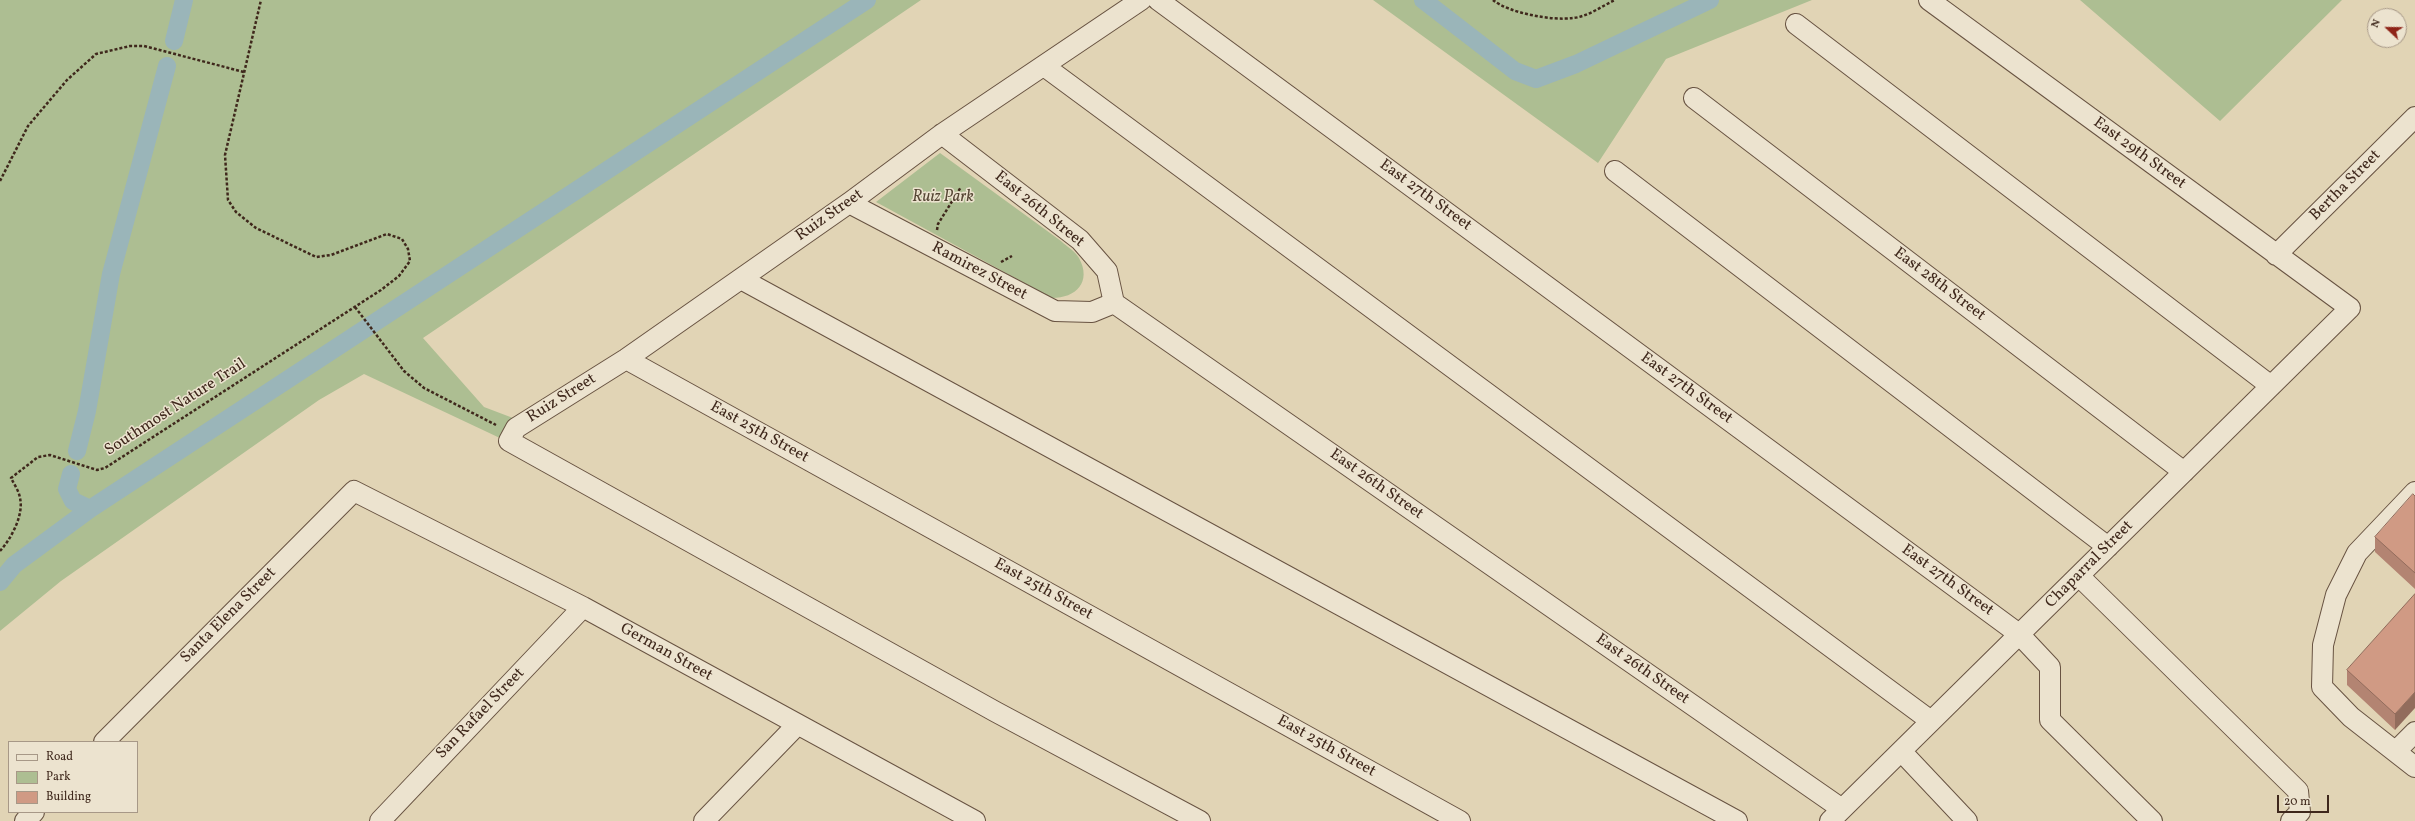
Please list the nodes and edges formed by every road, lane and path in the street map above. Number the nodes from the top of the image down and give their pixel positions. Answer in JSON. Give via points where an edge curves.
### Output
{"nodes":[{"id":1,"x":261,"y":0,"type":"edge"},
{"id":2,"x":1141,"y":0,"type":"edge"},
{"id":3,"x":1158,"y":0,"type":"edge"},
{"id":4,"x":1493,"y":0,"type":"edge"},
{"id":5,"x":1615,"y":0,"type":"edge"},
{"id":6,"x":1929,"y":0,"type":"edge"},
{"id":7,"x":1796,"y":24,"type":"dead end"},
{"id":8,"x":1044,"y":66,"type":"junction"},
{"id":9,"x":244,"y":72,"type":"junction"},
{"id":10,"x":1694,"y":98,"type":"dead end"},
{"id":11,"x":2415,"y":117,"type":"edge"},
{"id":12,"x":942,"y":134,"type":"junction"},
{"id":13,"x":1615,"y":171,"type":"dead end"},
{"id":14,"x":0,"y":181,"type":"edge"},
{"id":15,"x":961,"y":187,"type":"dead end"},
{"id":16,"x":849,"y":203,"type":"junction"},
{"id":17,"x":935,"y":248,"type":"junction"},
{"id":18,"x":2276,"y":255,"type":"junction"},
{"id":19,"x":741,"y":279,"type":"junction"},
{"id":20,"x":1114,"y":303,"type":"junction"},
{"id":21,"x":355,"y":307,"type":"junction"},
{"id":22,"x":2350,"y":308,"type":"joint"},
{"id":23,"x":626,"y":359,"type":"junction"},
{"id":24,"x":2271,"y":386,"type":"junction"},
{"id":25,"x":516,"y":428,"type":"junction"},
{"id":26,"x":2184,"y":472,"type":"junction"},
{"id":27,"x":354,"y":491,"type":"joint"},
{"id":28,"x":2415,"y":492,"type":"edge"},
{"id":29,"x":2108,"y":547,"type":"junction"},
{"id":30,"x":0,"y":551,"type":"edge"},
{"id":31,"x":2079,"y":576,"type":"junction"},
{"id":32,"x":583,"y":607,"type":"junction"},
{"id":33,"x":2019,"y":634,"type":"junction"},
{"id":34,"x":1931,"y":721,"type":"junction"},
{"id":35,"x":797,"y":725,"type":"junction"},
{"id":36,"x":2415,"y":732,"type":"edge"},
{"id":37,"x":105,"y":741,"type":"edge"},
{"id":38,"x":1901,"y":751,"type":"junction"},
{"id":39,"x":2396,"y":751,"type":"junction"},
{"id":40,"x":2415,"y":766,"type":"edge"},
{"id":41,"x":33,"y":813,"type":"edge"},
{"id":42,"x":1836,"y":815,"type":"edge"},
{"id":43,"x":25,"y":821,"type":"edge"},
{"id":44,"x":380,"y":821,"type":"edge"},
{"id":45,"x":704,"y":821,"type":"edge"},
{"id":46,"x":975,"y":821,"type":"edge"},
{"id":47,"x":1200,"y":821,"type":"edge"},
{"id":48,"x":1460,"y":821,"type":"edge"},
{"id":49,"x":1738,"y":821,"type":"edge"},
{"id":50,"x":1967,"y":821,"type":"edge"},
{"id":51,"x":2152,"y":821,"type":"edge"},
{"id":52,"x":2292,"y":821,"type":"edge"}],
"edges":[{"from":1,"to":9,"type":"path","name":"Southmost Nature Trail"},
{"from":2,"to":8,"type":"street","name":"Ruiz Street"},
{"from":3,"to":33,"type":"street","name":"East 27th Street"},
{"from":4,"to":5,"type":"path","via":[[1526,13],[1550,18],[1574,18]]},
{"from":6,"to":18,"type":"street","name":"East 29th Street"},
{"from":7,"to":24,"type":"street"},
{"from":8,"to":12,"type":"street","name":"Ruiz Street"},
{"from":8,"to":34,"type":"street"},
{"from":9,"to":14,"type":"path","via":[[144,46],[130,46],[96,54],[67,80],[28,126]]},
{"from":9,"to":21,"type":"path","name":"Southmost Nature Trail","via":[[225,155],[228,200],[236,212],[256,228],[316,257],[331,255],[388,234],[402,239],[408,249],[410,261],[399,276]]},
{"from":10,"to":26,"type":"street","name":"East 28th Street"},
{"from":11,"to":18,"type":"street","name":"Bertha Street"},
{"from":12,"to":16,"type":"street","name":"Ruiz Street"},
{"from":12,"to":20,"type":"street","name":"East 26th Street","via":[[1080,240],[1107,271]]},
{"from":13,"to":29,"type":"street"},
{"from":15,"to":17,"type":"path","via":[[938,224]]},
{"from":16,"to":17,"type":"street","name":"Ramirez Street"},
{"from":16,"to":19,"type":"street","name":"Ruiz Street"},
{"from":17,"to":20,"type":"street","name":"Ramirez Street","via":[[1055,311],[1092,312]]},
{"from":18,"to":22,"type":"street","name":"East 29th Street"},
{"from":19,"to":23,"type":"street","name":"Ruiz Street"},
{"from":19,"to":49,"type":"street"},
{"from":20,"to":42,"type":"street","name":"East 26th Street"},
{"from":21,"to":25,"type":"path","via":[[404,371],[424,388],[501,428]]},
{"from":21,"to":30,"type":"path","name":"Southmost Nature Trail","via":[[105,468],[97,470],[50,455],[38,457],[11,478],[21,499],[19,516]]},
{"from":22,"to":24,"type":"street","name":"Chaparral Street"},
{"from":23,"to":25,"type":"street","name":"Ruiz Street"},
{"from":23,"to":48,"type":"street","name":"East 25th Street"},
{"from":24,"to":26,"type":"street","name":"Chaparral Street"},
{"from":25,"to":47,"type":"street","via":[[509,441],[996,712]]},
{"from":26,"to":29,"type":"street","name":"Chaparral Street"},
{"from":27,"to":32,"type":"street","name":"German Street"},
{"from":27,"to":37,"type":"street","name":"Santa Elena Street"},
{"from":28,"to":39,"type":"street","via":[[2357,553],[2336,595],[2323,645],[2322,687],[2351,717]]},
{"from":29,"to":31,"type":"street","name":"Chaparral Street"},
{"from":31,"to":33,"type":"street","name":"Chaparral Street"},
{"from":31,"to":52,"type":"street","via":[[2298,791],[2300,812]]},
{"from":32,"to":35,"type":"street","name":"German Street"},
{"from":32,"to":44,"type":"street","name":"San Rafael Street"},
{"from":33,"to":34,"type":"street","name":"Chaparral Street"},
{"from":33,"to":51,"type":"street","name":"East 27th Street","via":[[2050,667],[2050,720]]},
{"from":34,"to":38,"type":"street","name":"Chaparral Street"},
{"from":35,"to":45,"type":"street"},
{"from":35,"to":46,"type":"street","name":"German Street"},
{"from":36,"to":39,"type":"street"},
{"from":38,"to":42,"type":"street","name":"Chaparral Street"},
{"from":38,"to":50,"type":"street"},
{"from":39,"to":40,"type":"street"},
{"from":41,"to":43,"type":"street"}]}
